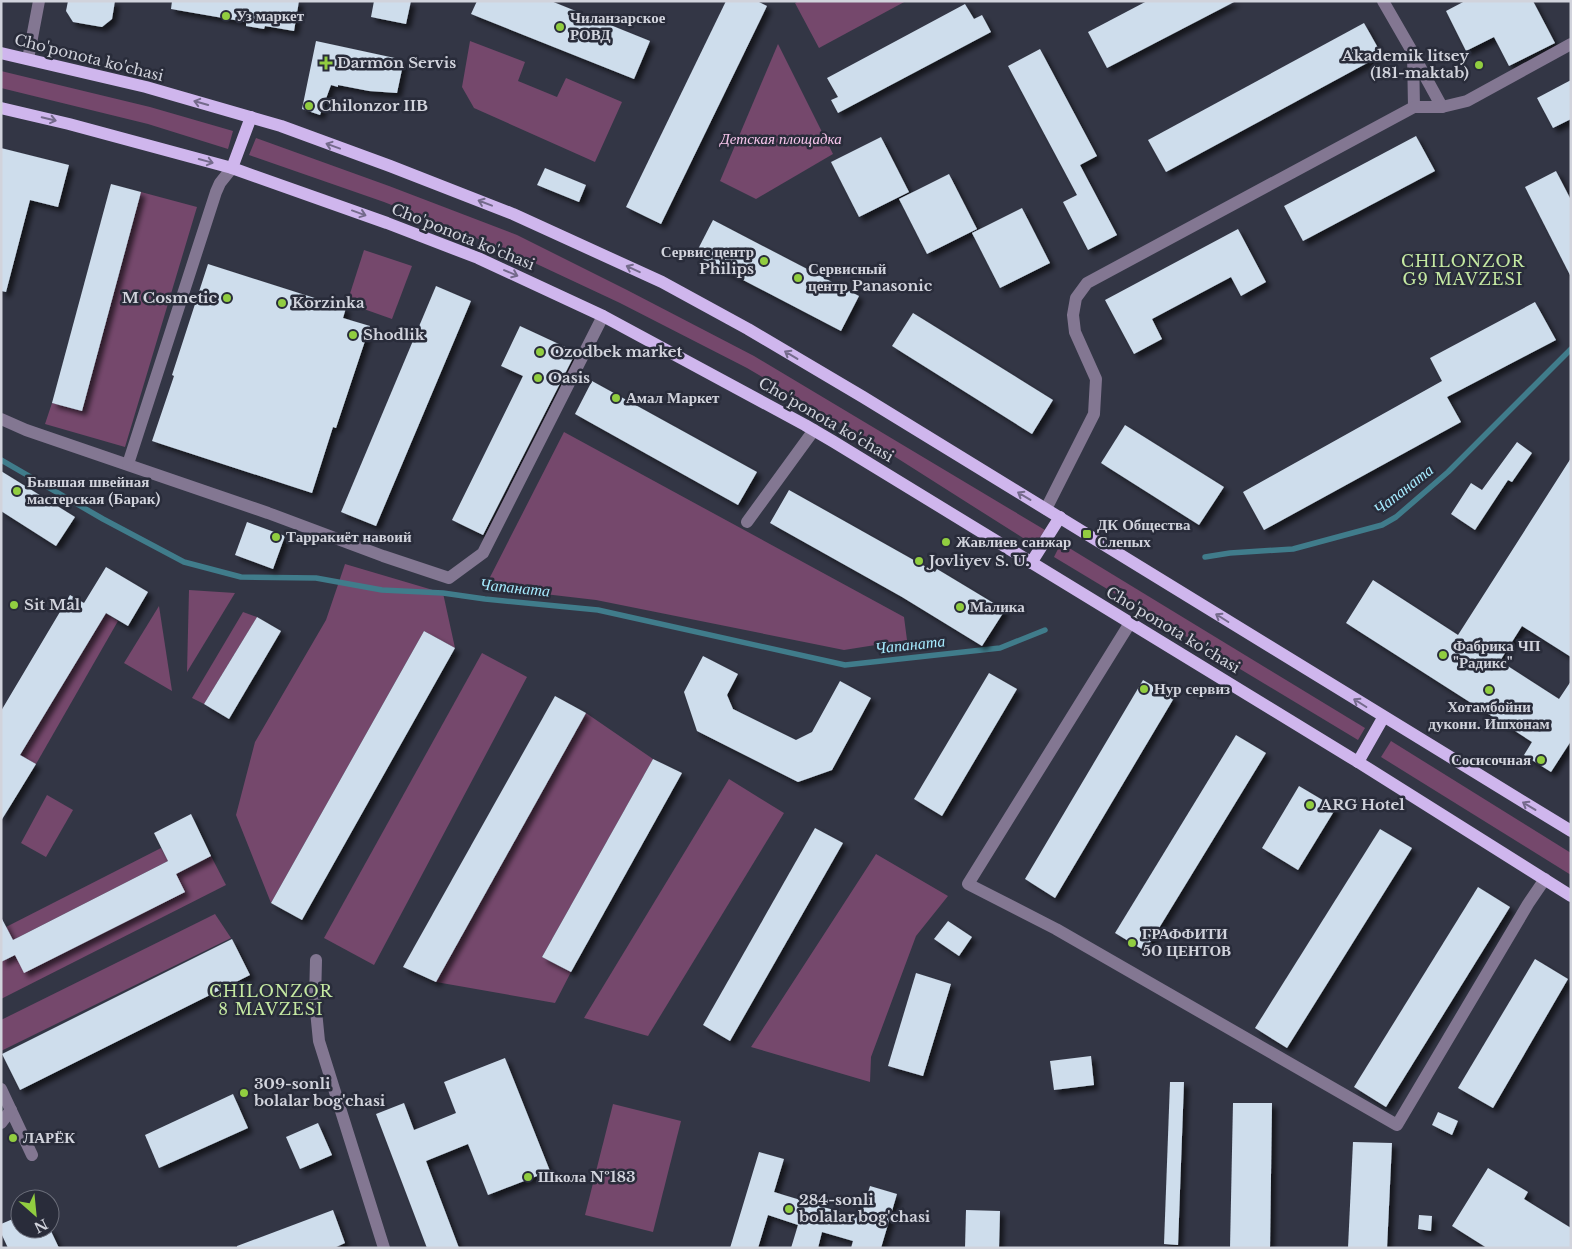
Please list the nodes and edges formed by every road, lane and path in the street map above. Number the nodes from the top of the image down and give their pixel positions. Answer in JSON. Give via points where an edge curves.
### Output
{"nodes":[{"id":1,"x":39,"y":1,"type":"edge"},
{"id":2,"x":1384,"y":1,"type":"edge"},
{"id":3,"x":1571,"y":44,"type":"edge"},
{"id":4,"x":1,"y":53,"type":"edge"},
{"id":5,"x":1413,"y":53,"type":"junction"},
{"id":6,"x":28,"y":59,"type":"junction"},
{"id":7,"x":1414,"y":107,"type":"junction"},
{"id":8,"x":1442,"y":107,"type":"junction"},
{"id":9,"x":1,"y":108,"type":"edge"},
{"id":10,"x":251,"y":117,"type":"junction"},
{"id":11,"x":232,"y":168,"type":"junction"},
{"id":12,"x":603,"y":316,"type":"junction"},
{"id":13,"x":1,"y":419,"type":"edge"},
{"id":14,"x":814,"y":430,"type":"junction"},
{"id":15,"x":128,"y":464,"type":"junction"},
{"id":16,"x":1046,"y":509,"type":"junction"},
{"id":17,"x":1060,"y":517,"type":"junction"},
{"id":18,"x":747,"y":522,"type":"dead end"},
{"id":19,"x":1031,"y":563,"type":"junction"},
{"id":20,"x":1130,"y":623,"type":"junction"},
{"id":21,"x":1383,"y":718,"type":"junction"},
{"id":22,"x":1358,"y":762,"type":"junction"},
{"id":23,"x":1571,"y":831,"type":"edge"},
{"id":24,"x":1546,"y":879,"type":"junction"},
{"id":25,"x":1571,"y":896,"type":"edge"},
{"id":26,"x":316,"y":960,"type":"dead end"},
{"id":27,"x":1,"y":1089,"type":"edge"},
{"id":28,"x":10,"y":1110,"type":"junction"},
{"id":29,"x":1,"y":1123,"type":"edge"},
{"id":30,"x":32,"y":1155,"type":"dead end"},
{"id":31,"x":384,"y":1248,"type":"edge"}],
"edges":[{"from":1,"to":6,"type":"street"},
{"from":2,"to":5,"type":"street"},
{"from":3,"to":8,"type":"street","via":[[1467,101]]},
{"from":4,"to":6,"type":"main road","name":"Cho'ponota ko'chasi"},
{"from":5,"to":7,"type":"street"},
{"from":5,"to":8,"type":"street"},
{"from":10,"to":6,"type":"main road","name":"Cho'ponota ko'chasi","one_way":true,"via":[[146,87]]},
{"from":7,"to":8,"type":"street"},
{"from":7,"to":16,"type":"street","via":[[1087,283],[1076,298],[1073,314],[1075,332],[1096,379],[1094,414]]},
{"from":9,"to":11,"type":"main road","name":"Cho'ponota ko'chasi","one_way":true},
{"from":10,"to":11,"type":"main road"},
{"from":16,"to":10,"type":"main road","name":"Cho'ponota ko'chasi","one_way":true,"via":[[748,329],[662,282],[513,214]]},
{"from":11,"to":12,"type":"main road","name":"Cho'ponota ko'chasi","one_way":true,"via":[[478,258]]},
{"from":11,"to":15,"type":"street","via":[[216,192]]},
{"from":12,"to":14,"type":"main road","name":"Cho'ponota ko'chasi"},
{"from":12,"to":15,"type":"street","via":[[483,553],[449,578]]},
{"from":13,"to":15,"type":"street"},
{"from":14,"to":18,"type":"street"},
{"from":14,"to":19,"type":"main road","name":"Cho'ponota ko'chasi"},
{"from":16,"to":17,"type":"main road","name":"Cho'ponota ko'chasi"},
{"from":17,"to":19,"type":"main road"},
{"from":21,"to":17,"type":"main road","name":"Cho'ponota ko'chasi","one_way":true},
{"from":19,"to":20,"type":"main road","name":"Cho'ponota ko'chasi"},
{"from":20,"to":22,"type":"main road","name":"Cho'ponota ko'chasi"},
{"from":20,"to":24,"type":"street","via":[[968,884],[1056,929],[1397,1125]]},
{"from":21,"to":22,"type":"main road"},
{"from":23,"to":21,"type":"main road","name":"Cho'ponota ko'chasi","one_way":true},
{"from":22,"to":24,"type":"main road","name":"Cho'ponota ko'chasi"},
{"from":24,"to":25,"type":"main road","name":"Cho'ponota ko'chasi"},
{"from":26,"to":31,"type":"street","via":[[319,1041]]},
{"from":27,"to":28,"type":"street"},
{"from":28,"to":29,"type":"street"},
{"from":28,"to":30,"type":"street"}]}
